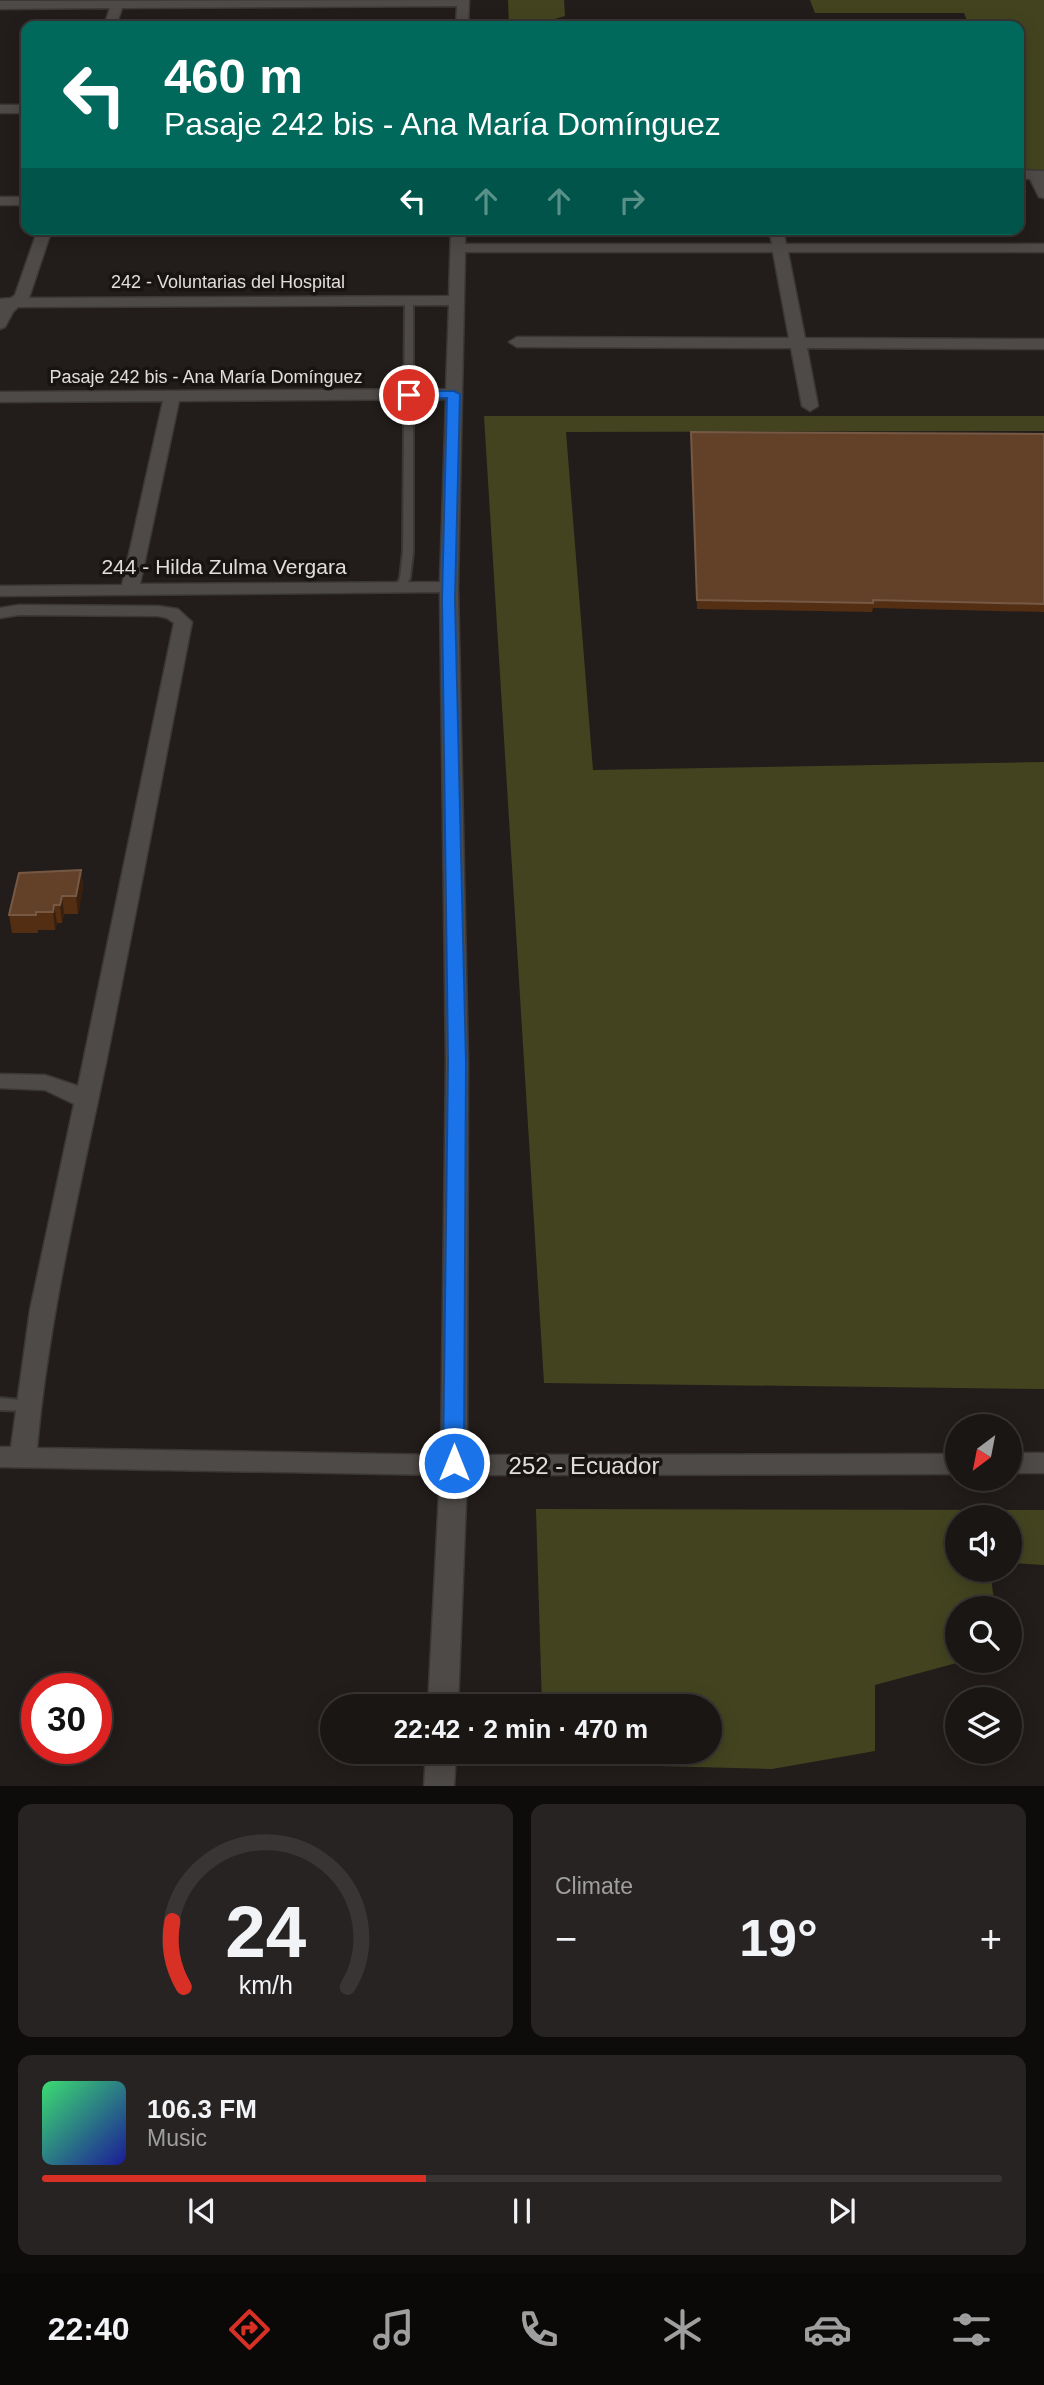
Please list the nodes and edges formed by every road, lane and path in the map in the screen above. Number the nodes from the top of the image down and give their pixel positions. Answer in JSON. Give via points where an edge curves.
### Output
{"nodes":[{"id":1,"x":463,"y":1,"type":"edge"},
{"id":2,"x":0,"y":5,"type":"edge"},
{"id":3,"x":117,"y":5,"type":"junction"},
{"id":4,"x":112,"y":21,"type":"edge"},
{"id":5,"x":462,"y":21,"type":"edge"},
{"id":6,"x":0,"y":109,"type":"edge"},
{"id":7,"x":21,"y":109,"type":"edge"},
{"id":8,"x":1040,"y":175,"type":"edge"},
{"id":9,"x":1044,"y":194,"type":"edge"},
{"id":10,"x":0,"y":201,"type":"edge"},
{"id":11,"x":21,"y":201,"type":"edge"},
{"id":12,"x":43,"y":235,"type":"edge"},
{"id":13,"x":458,"y":235,"type":"edge"},
{"id":14,"x":777,"y":235,"type":"edge"},
{"id":15,"x":458,"y":248,"type":"junction"},
{"id":16,"x":780,"y":248,"type":"junction"},
{"id":17,"x":1044,"y":248,"type":"edge"},
{"id":18,"x":409,"y":300,"type":"junction"},
{"id":19,"x":456,"y":300,"type":"junction"},
{"id":20,"x":7,"y":303,"type":"edge"},
{"id":21,"x":0,"y":324,"type":"edge"},
{"id":22,"x":517,"y":342,"type":"dead end"},
{"id":23,"x":798,"y":343,"type":"junction"},
{"id":24,"x":1044,"y":344,"type":"edge"},
{"id":25,"x":454,"y":394,"type":"junction"},
{"id":26,"x":409,"y":395,"type":"junction"},
{"id":27,"x":0,"y":397,"type":"edge"},
{"id":28,"x":172,"y":398,"type":"junction"},
{"id":29,"x":810,"y":407,"type":"dead end"},
{"id":30,"x":449,"y":587,"type":"junction"},
{"id":31,"x":400,"y":588,"type":"junction"},
{"id":32,"x":130,"y":589,"type":"junction"},
{"id":33,"x":0,"y":591,"type":"edge"},
{"id":34,"x":0,"y":613,"type":"edge"},
{"id":35,"x":0,"y":1081,"type":"edge"},
{"id":36,"x":85,"y":1101,"type":"junction"},
{"id":37,"x":0,"y":1404,"type":"edge"},
{"id":38,"x":27,"y":1405,"type":"junction"},
{"id":39,"x":11,"y":1457,"type":"edge"},
{"id":40,"x":454,"y":1463,"type":"junction"},
{"id":41,"x":1044,"y":1463,"type":"edge"},
{"id":42,"x":945,"y":1464,"type":"edge"},
{"id":43,"x":1022,"y":1464,"type":"edge"},
{"id":44,"x":444,"y":1694,"type":"edge"},
{"id":45,"x":440,"y":1764,"type":"edge"},
{"id":46,"x":439,"y":1786,"type":"edge"}],
"edges":[{"from":1,"to":3,"type":"street"},
{"from":1,"to":5,"type":"street"},
{"from":2,"to":3,"type":"street"},
{"from":3,"to":4,"type":"street"},
{"from":6,"to":7,"type":"street"},
{"from":8,"to":9,"type":"street"},
{"from":10,"to":11,"type":"street"},
{"from":12,"to":20,"type":"street","via":[[22,297]]},
{"from":13,"to":15,"type":"street"},
{"from":14,"to":16,"type":"street"},
{"from":15,"to":16,"type":"street"},
{"from":15,"to":19,"type":"street"},
{"from":16,"to":17,"type":"street"},
{"from":16,"to":23,"type":"street"},
{"from":18,"to":19,"type":"street","name":"242 - Voluntarias del Hospital"},
{"from":18,"to":20,"type":"street","name":"242 - Voluntarias del Hospital"},
{"from":18,"to":26,"type":"lane"},
{"from":19,"to":25,"type":"street"},
{"from":20,"to":21,"type":"street"},
{"from":22,"to":23,"type":"street"},
{"from":23,"to":24,"type":"street"},
{"from":23,"to":29,"type":"street"},
{"from":25,"to":26,"type":"street","name":"Pasaje 242 bis - Ana María Domínguez"},
{"from":25,"to":30,"type":"street"},
{"from":26,"to":28,"type":"street","name":"Pasaje 242 bis - Ana María Domínguez"},
{"from":26,"to":31,"type":"lane","via":[[408,552]]},
{"from":27,"to":28,"type":"street","name":"Pasaje 242 bis - Ana María Domínguez"},
{"from":28,"to":32,"type":"street"},
{"from":30,"to":31,"type":"street","name":"244 - Hilda Zulma Vergara"},
{"from":30,"to":40,"type":"street","via":[[457,1062]]},
{"from":31,"to":32,"type":"street","name":"244 - Hilda Zulma Vergara"},
{"from":32,"to":33,"type":"street","name":"244 - Hilda Zulma Vergara"},
{"from":34,"to":36,"type":"street","via":[[158,611],[172,613],[183,622]]},
{"from":35,"to":36,"type":"street","via":[[61,1085]]},
{"from":36,"to":38,"type":"street","via":[[59,1213]]},
{"from":37,"to":38,"type":"lane"},
{"from":38,"to":39,"type":"street"},
{"from":39,"to":40,"type":"street","name":"252 - Ecuador"},
{"from":40,"to":42,"type":"street","name":"252 - Ecuador"},
{"from":40,"to":44,"type":"street"},
{"from":41,"to":43,"type":"street"},
{"from":45,"to":46,"type":"street"}]}
